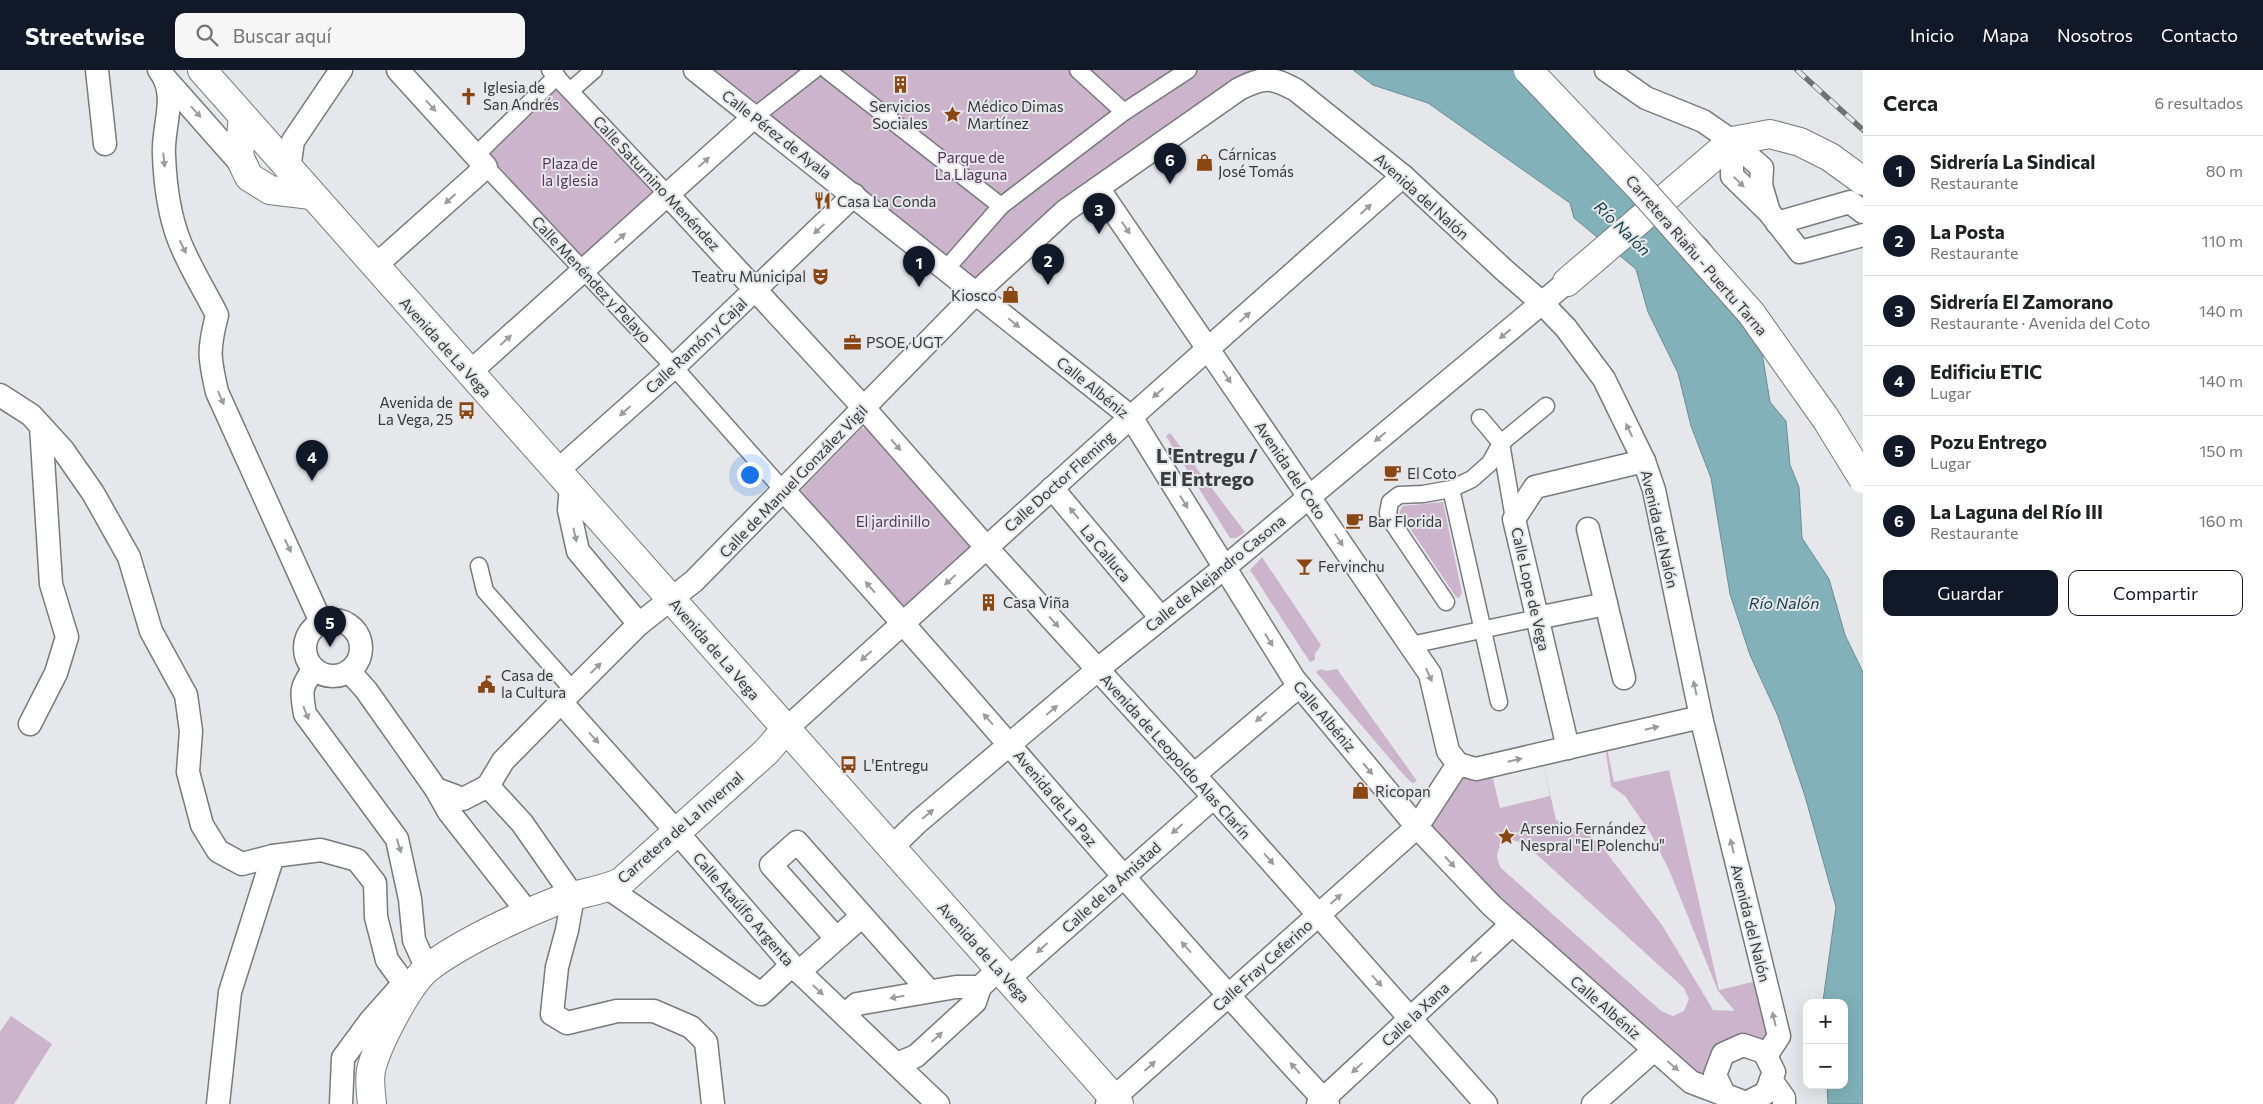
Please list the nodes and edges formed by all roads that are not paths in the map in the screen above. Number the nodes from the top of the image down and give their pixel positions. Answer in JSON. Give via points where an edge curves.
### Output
{"nodes":[{"id":1,"x":97,"y":70,"type":"edge"},
{"id":2,"x":202,"y":70,"type":"edge"},
{"id":3,"x":341,"y":70,"type":"edge"},
{"id":4,"x":398,"y":70,"type":"edge"},
{"id":5,"x":594,"y":70,"type":"edge"},
{"id":6,"x":695,"y":70,"type":"edge"},
{"id":7,"x":814,"y":70,"type":"edge"},
{"id":8,"x":827,"y":70,"type":"edge"},
{"id":9,"x":1078,"y":70,"type":"edge"},
{"id":10,"x":1188,"y":70,"type":"edge"},
{"id":11,"x":1528,"y":70,"type":"edge"},
{"id":12,"x":1606,"y":70,"type":"edge"},
{"id":13,"x":161,"y":73,"type":"edge"},
{"id":14,"x":553,"y":73,"type":"edge"},
{"id":15,"x":1278,"y":75,"type":"edge"},
{"id":16,"x":570,"y":91,"type":"junction"},
{"id":17,"x":1124,"y":112,"type":"junction"},
{"id":18,"x":755,"y":116,"type":"junction"},
{"id":19,"x":243,"y":117,"type":"junction"},
{"id":20,"x":1732,"y":141,"type":"junction"},
{"id":21,"x":105,"y":144,"type":"dead end"},
{"id":22,"x":481,"y":161,"type":"junction"},
{"id":23,"x":241,"y":164,"type":"junction"},
{"id":24,"x":289,"y":169,"type":"junction"},
{"id":25,"x":1403,"y":176,"type":"junction"},
{"id":26,"x":1859,"y":177,"type":"edge"},
{"id":27,"x":1098,"y":188,"type":"junction"},
{"id":28,"x":270,"y":190,"type":"junction"},
{"id":29,"x":311,"y":195,"type":"junction"},
{"id":30,"x":668,"y":195,"type":"junction"},
{"id":31,"x":854,"y":196,"type":"junction"},
{"id":32,"x":1001,"y":206,"type":"junction"},
{"id":33,"x":1863,"y":212,"type":"edge"},
{"id":34,"x":1773,"y":218,"type":"junction"},
{"id":35,"x":1863,"y":235,"type":"edge"},
{"id":36,"x":375,"y":266,"type":"junction"},
{"id":37,"x":946,"y":269,"type":"junction"},
{"id":38,"x":584,"y":270,"type":"junction"},
{"id":39,"x":1567,"y":282,"type":"joint"},
{"id":40,"x":756,"y":288,"type":"junction"},
{"id":41,"x":976,"y":293,"type":"junction"},
{"id":42,"x":1542,"y":302,"type":"junction"},
{"id":43,"x":1208,"y":349,"type":"junction"},
{"id":44,"x":674,"y":367,"type":"junction"},
{"id":45,"x":469,"y":373,"type":"junction"},
{"id":46,"x":0,"y":395,"type":"edge"},
{"id":47,"x":1546,"y":406,"type":"dead end"},
{"id":48,"x":864,"y":408,"type":"junction"},
{"id":49,"x":1131,"y":417,"type":"junction"},
{"id":50,"x":1480,"y":418,"type":"dead end"},
{"id":51,"x":41,"y":426,"type":"junction"},
{"id":52,"x":1501,"y":443,"type":"junction"},
{"id":53,"x":1644,"y":461,"type":"junction"},
{"id":54,"x":564,"y":479,"type":"junction"},
{"id":55,"x":1863,"y":479,"type":"edge"},
{"id":56,"x":1052,"y":488,"type":"junction"},
{"id":57,"x":1451,"y":489,"type":"junction"},
{"id":58,"x":784,"y":491,"type":"junction"},
{"id":59,"x":1309,"y":496,"type":"junction"},
{"id":60,"x":1514,"y":519,"type":"junction"},
{"id":61,"x":1588,"y":529,"type":"dead end"},
{"id":62,"x":986,"y":547,"type":"junction"},
{"id":63,"x":479,"y":566,"type":"dead end"},
{"id":64,"x":1224,"y":568,"type":"junction"},
{"id":65,"x":671,"y":599,"type":"junction"},
{"id":66,"x":1446,"y":602,"type":"dead end"},
{"id":67,"x":1606,"y":604,"type":"junction"},
{"id":68,"x":1161,"y":618,"type":"junction"},
{"id":69,"x":1537,"y":618,"type":"junction"},
{"id":70,"x":321,"y":622,"type":"junction"},
{"id":71,"x":902,"y":623,"type":"junction"},
{"id":72,"x":639,"y":624,"type":"junction"},
{"id":73,"x":1482,"y":630,"type":"junction"},
{"id":74,"x":1410,"y":645,"type":"junction"},
{"id":75,"x":314,"y":669,"type":"junction"},
{"id":76,"x":1098,"y":670,"type":"junction"},
{"id":77,"x":349,"y":671,"type":"junction"},
{"id":78,"x":1624,"y":678,"type":"dead end"},
{"id":79,"x":1299,"y":686,"type":"junction"},
{"id":80,"x":567,"y":696,"type":"junction"},
{"id":81,"x":1499,"y":702,"type":"dead end"},
{"id":82,"x":1701,"y":717,"type":"junction"},
{"id":83,"x":30,"y":724,"type":"dead end"},
{"id":84,"x":786,"y":729,"type":"junction"},
{"id":85,"x":1011,"y":745,"type":"junction"},
{"id":86,"x":1568,"y":748,"type":"junction"},
{"id":87,"x":1458,"y":764,"type":"junction"},
{"id":88,"x":1194,"y":775,"type":"junction"},
{"id":89,"x":488,"y":786,"type":"junction"},
{"id":90,"x":436,"y":789,"type":"junction"},
{"id":91,"x":1214,"y":797,"type":"junction"},
{"id":92,"x":1417,"y":827,"type":"junction"},
{"id":93,"x":676,"y":831,"type":"junction"},
{"id":94,"x":892,"y":847,"type":"junction"},
{"id":95,"x":273,"y":856,"type":"junction"},
{"id":96,"x":1122,"y":876,"type":"junction"},
{"id":97,"x":608,"y":888,"type":"junction"},
{"id":98,"x":573,"y":896,"type":"junction"},
{"id":99,"x":529,"y":914,"type":"junction"},
{"id":100,"x":1318,"y":915,"type":"junction"},
{"id":101,"x":862,"y":916,"type":"junction"},
{"id":102,"x":1512,"y":924,"type":"junction"},
{"id":103,"x":836,"y":938,"type":"junction"},
{"id":104,"x":796,"y":969,"type":"junction"},
{"id":105,"x":996,"y":978,"type":"junction"},
{"id":106,"x":413,"y":981,"type":"junction"},
{"id":107,"x":929,"y":991,"type":"junction"},
{"id":108,"x":1229,"y":995,"type":"junction"},
{"id":109,"x":845,"y":1015,"type":"junction"},
{"id":110,"x":1410,"y":1019,"type":"junction"},
{"id":111,"x":1654,"y":1050,"type":"junction"},
{"id":112,"x":1766,"y":1056,"type":"junction"},
{"id":113,"x":898,"y":1064,"type":"junction"},
{"id":114,"x":1771,"y":1080,"type":"junction"},
{"id":115,"x":1728,"y":1099,"type":"edge"},
{"id":116,"x":1113,"y":1102,"type":"edge"},
{"id":117,"x":1323,"y":1102,"type":"edge"},
{"id":118,"x":218,"y":1104,"type":"edge"},
{"id":119,"x":341,"y":1104,"type":"edge"},
{"id":120,"x":372,"y":1104,"type":"edge"},
{"id":121,"x":713,"y":1104,"type":"edge"},
{"id":122,"x":938,"y":1104,"type":"edge"},
{"id":123,"x":1486,"y":1104,"type":"edge"},
{"id":124,"x":1593,"y":1104,"type":"edge"},
{"id":125,"x":1784,"y":1104,"type":"edge"}],
"edges":[{"from":1,"to":21,"type":"street"},
{"from":2,"to":19,"type":"street","name":"Avenida de La Vega"},
{"from":3,"to":24,"type":"street","via":[[293,141]]},
{"from":4,"to":22,"type":"street","name":"Calle Menéndez y Pelayo","one_way":true},
{"from":5,"to":16,"type":"street"},
{"from":6,"to":18,"type":"street","name":"Calle Pérez de Ayala"},
{"from":7,"to":18,"type":"street"},
{"from":8,"to":32,"type":"street"},
{"from":9,"to":17,"type":"street"},
{"from":10,"to":17,"type":"street"},
{"from":11,"to":55,"type":"street","name":"Carretera Riañu - Puertu Tarna","bridge":true,"via":[[1640,188],[1751,313],[1826,419]]},
{"from":12,"to":20,"type":"street","via":[[1646,98],[1703,121]]},
{"from":13,"to":23,"type":"street","one_way":true},
{"from":13,"to":70,"type":"street","one_way":true,"via":[[170,94],[163,153],[169,200],[179,240],[217,315],[210,344],[210,361],[218,392]]},
{"from":14,"to":16,"type":"street","name":"Calle Saturnino Menéndez"},
{"from":14,"to":22,"type":"street"},
{"from":15,"to":25,"type":"street","name":"Avenida del Nalón"},
{"from":15,"to":27,"type":"street","name":"Calle de Manuel González Vigil","via":[[1240,89]]},
{"from":16,"to":30,"type":"street","name":"Calle Saturnino Menéndez"},
{"from":17,"to":32,"type":"street"},
{"from":30,"to":18,"type":"street","one_way":true},
{"from":18,"to":31,"type":"street","name":"Calle Pérez de Ayala"},
{"from":19,"to":23,"type":"street","via":[[238,156]]},
{"from":19,"to":24,"type":"street","name":"Avenida de La Vega"},
{"from":20,"to":26,"type":"street","via":[[1770,134],[1800,142],[1830,156]]},
{"from":20,"to":34,"type":"street","via":[[1732,176]]},
{"from":20,"to":39,"type":"street"},
{"from":22,"to":36,"type":"street","one_way":true},
{"from":22,"to":38,"type":"street","name":"Calle Menéndez y Pelayo"},
{"from":23,"to":28,"type":"street","via":[[249,177]]},
{"from":24,"to":28,"type":"street","via":[[283,182]]},
{"from":24,"to":29,"type":"street","name":"Avenida de La Vega"},
{"from":25,"to":42,"type":"street","name":"Avenida del Nalón"},
{"from":43,"to":25,"type":"street","name":"Calle Doctor Fleming","one_way":true},
{"from":27,"to":41,"type":"street","name":"Calle de Manuel González Vigil","via":[[1051,223]]},
{"from":27,"to":43,"type":"street","name":"Avenida del Coto","one_way":true},
{"from":28,"to":29,"type":"street"},
{"from":29,"to":36,"type":"street","name":"Avenida de La Vega"},
{"from":38,"to":30,"type":"street","one_way":true},
{"from":30,"to":40,"type":"street","name":"Calle Saturnino Menéndez"},
{"from":31,"to":37,"type":"street","name":"Calle Pérez de Ayala"},
{"from":31,"to":40,"type":"street","name":"Calle Ramón y Cajal","one_way":true},
{"from":32,"to":37,"type":"street"},
{"from":33,"to":34,"type":"street","via":[[1850,202]]},
{"from":34,"to":35,"type":"street","via":[[1800,252]]},
{"from":36,"to":45,"type":"street","name":"Avenida de La Vega"},
{"from":37,"to":41,"type":"street","name":"Calle Pérez de Ayala"},
{"from":38,"to":44,"type":"street","name":"Calle Menéndez y Pelayo"},
{"from":45,"to":38,"type":"street","one_way":true},
{"from":39,"to":42,"type":"street","name":"Calle de Alejandro Casona"},
{"from":40,"to":44,"type":"street","name":"Calle Ramón y Cajal"},
{"from":40,"to":48,"type":"street","name":"Calle Saturnino Menéndez"},
{"from":41,"to":48,"type":"street","name":"Calle de Manuel González Vigil"},
{"from":41,"to":49,"type":"street","name":"Calle Albéniz","one_way":true},
{"from":53,"to":42,"type":"street","name":"Avenida del Nalón","one_way":true,"via":[[1604,379]]},
{"from":42,"to":59,"type":"street","name":"Calle de Alejandro Casona","one_way":true},
{"from":43,"to":49,"type":"street","name":"Calle Doctor Fleming","one_way":true},
{"from":43,"to":59,"type":"street","name":"Avenida del Coto","one_way":true},
{"from":44,"to":54,"type":"street","name":"Calle Ramón y Cajal","one_way":true},
{"from":44,"to":58,"type":"street","name":"Calle Menéndez y Pelayo"},
{"from":45,"to":54,"type":"street","name":"Avenida de La Vega"},
{"from":46,"to":51,"type":"street","via":[[31,415]]},
{"from":47,"to":52,"type":"street"},
{"from":48,"to":58,"type":"street","name":"Calle de Manuel González Vigil"},
{"from":48,"to":62,"type":"street","name":"Avenida de Leopoldo Alas Clarín","one_way":true},
{"from":49,"to":56,"type":"street","name":"Calle Doctor Fleming"},
{"from":49,"to":64,"type":"street","name":"Calle Albéniz","one_way":true},
{"from":50,"to":52,"type":"street"},
{"from":51,"to":83,"type":"street","via":[[51,584],[67,637],[56,674]]},
{"from":51,"to":95,"type":"street","via":[[63,450],[93,493],[129,557],[151,631],[186,695],[191,731],[188,772],[202,825],[218,850],[242,864]]},
{"from":52,"to":57,"type":"street","via":[[1490,463],[1472,480]]},
{"from":52,"to":60,"type":"street"},
{"from":53,"to":60,"type":"street","name":"Calle Lope de Vega","via":[[1535,487]]},
{"from":82,"to":53,"type":"street","name":"Avenida del Nalón","one_way":true,"via":[[1654,490]]},
{"from":54,"to":65,"type":"street","name":"Avenida de La Vega"},
{"from":54,"to":72,"type":"street","one_way":true,"via":[[578,551]]},
{"from":56,"to":62,"type":"street","name":"Calle Doctor Fleming"},
{"from":68,"to":56,"type":"street","name":"La Calluca","one_way":true},
{"from":57,"to":66,"type":"street","via":[[1399,495],[1390,502],[1388,513]]},
{"from":57,"to":73,"type":"street"},
{"from":58,"to":65,"type":"street","name":"Calle de Manuel González Vigil","via":[[694,582]]},
{"from":71,"to":58,"type":"street","name":"Avenida de La Paz","one_way":true},
{"from":59,"to":64,"type":"street","name":"Calle de Alejandro Casona"},
{"from":59,"to":74,"type":"street","name":"Avenida del Coto","one_way":true},
{"from":60,"to":69,"type":"street","name":"Calle Lope de Vega"},
{"from":61,"to":67,"type":"street"},
{"from":62,"to":71,"type":"street","name":"Calle Doctor Fleming","one_way":true},
{"from":62,"to":76,"type":"street","name":"Avenida de Leopoldo Alas Clarín","one_way":true},
{"from":63,"to":80,"type":"street","via":[[485,591]]},
{"from":64,"to":68,"type":"street","name":"Calle de Alejandro Casona"},
{"from":64,"to":79,"type":"street","name":"Calle Albéniz","one_way":true},
{"from":65,"to":72,"type":"street","name":"Calle de Manuel González Vigil"},
{"from":65,"to":84,"type":"street","name":"Avenida de La Vega"},
{"from":67,"to":69,"type":"street"},
{"from":67,"to":78,"type":"street"},
{"from":68,"to":76,"type":"street","name":"Calle de Alejandro Casona"},
{"from":69,"to":73,"type":"street"},
{"from":69,"to":86,"type":"street","name":"Calle Lope de Vega"},
{"from":70,"to":75,"type":"street","via":[[306,638],[306,655]]},
{"from":70,"to":77,"type":"street","via":[[342,620],[359,635],[360,657]]},
{"from":71,"to":84,"type":"street","name":"Calle Doctor Fleming","one_way":true},
{"from":85,"to":71,"type":"street","name":"Avenida de La Paz","one_way":true},
{"from":80,"to":72,"type":"street","name":"Calle de Manuel González Vigil","one_way":true},
{"from":73,"to":74,"type":"street"},
{"from":73,"to":81,"type":"street"},
{"from":74,"to":87,"type":"street","name":"Avenida del Coto","one_way":true,"via":[[1430,674],[1448,751]]},
{"from":75,"to":77,"type":"street","via":[[324,675],[335,676]]},
{"from":75,"to":106,"type":"street","one_way":true,"via":[[304,682],[304,714],[397,839],[414,940]]},
{"from":85,"to":76,"type":"street","name":"Calle de Alejandro Casona","one_way":true},
{"from":76,"to":88,"type":"street","name":"Avenida de Leopoldo Alas Clarín"},
{"from":77,"to":90,"type":"street"},
{"from":79,"to":88,"type":"street","one_way":true},
{"from":79,"to":92,"type":"street","name":"Calle Albéniz","one_way":true},
{"from":80,"to":89,"type":"street","name":"Calle de Manuel González Vigil","via":[[503,761]]},
{"from":80,"to":93,"type":"street","name":"Calle Ataúlfo Argenta","one_way":true},
{"from":86,"to":82,"type":"street","one_way":true},
{"from":112,"to":82,"type":"street","name":"Avenida del Nalón","one_way":true,"via":[[1779,1036]]},
{"from":84,"to":93,"type":"street","name":"Carretera de La Invernal","via":[[766,752]]},
{"from":84,"to":94,"type":"street","name":"Avenida de La Vega"},
{"from":94,"to":85,"type":"street","name":"Calle de Alejandro Casona","one_way":true},
{"from":85,"to":96,"type":"street","name":"Avenida de La Paz"},
{"from":87,"to":86,"type":"street","one_way":true,"via":[[1476,769]]},
{"from":87,"to":92,"type":"street","name":"Calle Fray Ceferino"},
{"from":88,"to":91,"type":"street","name":"Avenida de Leopoldo Alas Clarín"},
{"from":89,"to":90,"type":"street","via":[[463,799]]},
{"from":89,"to":98,"type":"street","via":[[522,823]]},
{"from":90,"to":99,"type":"street","via":[[449,812]]},
{"from":91,"to":96,"type":"street","name":"Calle de la Amistad","one_way":true},
{"from":91,"to":100,"type":"street","name":"Avenida de Leopoldo Alas Clarín","one_way":true},
{"from":100,"to":92,"type":"street","name":"Calle Fray Ceferino","one_way":true},
{"from":92,"to":102,"type":"street","name":"Calle Albéniz","one_way":true},
{"from":93,"to":97,"type":"street","name":"Carretera de La Invernal","via":[[621,882]]},
{"from":93,"to":104,"type":"street","name":"Calle Ataúlfo Argenta"},
{"from":94,"to":105,"type":"street","name":"Avenida de La Vega"},
{"from":95,"to":106,"type":"street","via":[[321,850],[357,860],[374,884],[376,917],[387,960]]},
{"from":95,"to":118,"type":"street","via":[[230,992]]},
{"from":96,"to":105,"type":"street","name":"Calle de la Amistad","one_way":true},
{"from":108,"to":96,"type":"street","name":"Avenida de La Paz","one_way":true},
{"from":97,"to":98,"type":"street","name":"Carretera de La Invernal"},
{"from":97,"to":104,"type":"street","via":[[761,994]]},
{"from":98,"to":99,"type":"street","name":"Carretera de La Invernal"},
{"from":98,"to":121,"type":"street","via":[[557,966],[552,1014],[567,1023],[617,1011],[654,1011],[691,1027],[706,1042]]},
{"from":99,"to":106,"type":"street","name":"Carretera de La Invernal","via":[[465,946]]},
{"from":100,"to":108,"type":"street","name":"Calle Fray Ceferino"},
{"from":100,"to":110,"type":"street","name":"Avenida de Leopoldo Alas Clarín","one_way":true},
{"from":101,"to":103,"type":"street"},
{"from":101,"to":103,"type":"street","via":[[796,842],[772,865]]},
{"from":101,"to":107,"type":"street"},
{"from":102,"to":110,"type":"street","name":"Calle la Xana","one_way":true},
{"from":102,"to":111,"type":"street","name":"Calle Albéniz"},
{"from":103,"to":104,"type":"street"},
{"from":104,"to":109,"type":"street","name":"Calle Ataúlfo Argenta","one_way":true},
{"from":105,"to":107,"type":"street"},
{"from":113,"to":105,"type":"street","name":"Calle de la Amistad","one_way":true,"via":[[916,1056],[975,1002]]},
{"from":105,"to":116,"type":"street","name":"Avenida de La Vega"},
{"from":106,"to":119,"type":"street","via":[[371,1020],[343,1058]]},
{"from":106,"to":120,"type":"street","via":[[379,1047],[371,1071]]},
{"from":107,"to":109,"type":"street","one_way":true,"via":[[857,1004]]},
{"from":116,"to":108,"type":"street","name":"Calle Fray Ceferino","one_way":true},
{"from":117,"to":108,"type":"street","name":"Avenida de La Paz","one_way":true},
{"from":109,"to":113,"type":"street","name":"Calle Ataúlfo Argenta"},
{"from":110,"to":117,"type":"street","name":"Calle la Xana","one_way":true},
{"from":110,"to":123,"type":"street","name":"Avenida de Leopoldo Alas Clarín"},
{"from":111,"to":115,"type":"street","name":"Calle Albéniz","one_way":true,"via":[[1691,1082]]},
{"from":111,"to":124,"type":"street"},
{"from":112,"to":114,"type":"street","via":[[1774,1072]]},
{"from":112,"to":115,"type":"street","via":[[1764,1052],[1743,1045],[1722,1054],[1715,1075]]},
{"from":113,"to":122,"type":"street","name":"Calle Ataúlfo Argenta"},
{"from":114,"to":115,"type":"street","via":[[1766,1093],[1746,1103]]},
{"from":114,"to":125,"type":"street","via":[[1784,1098]]}]}
